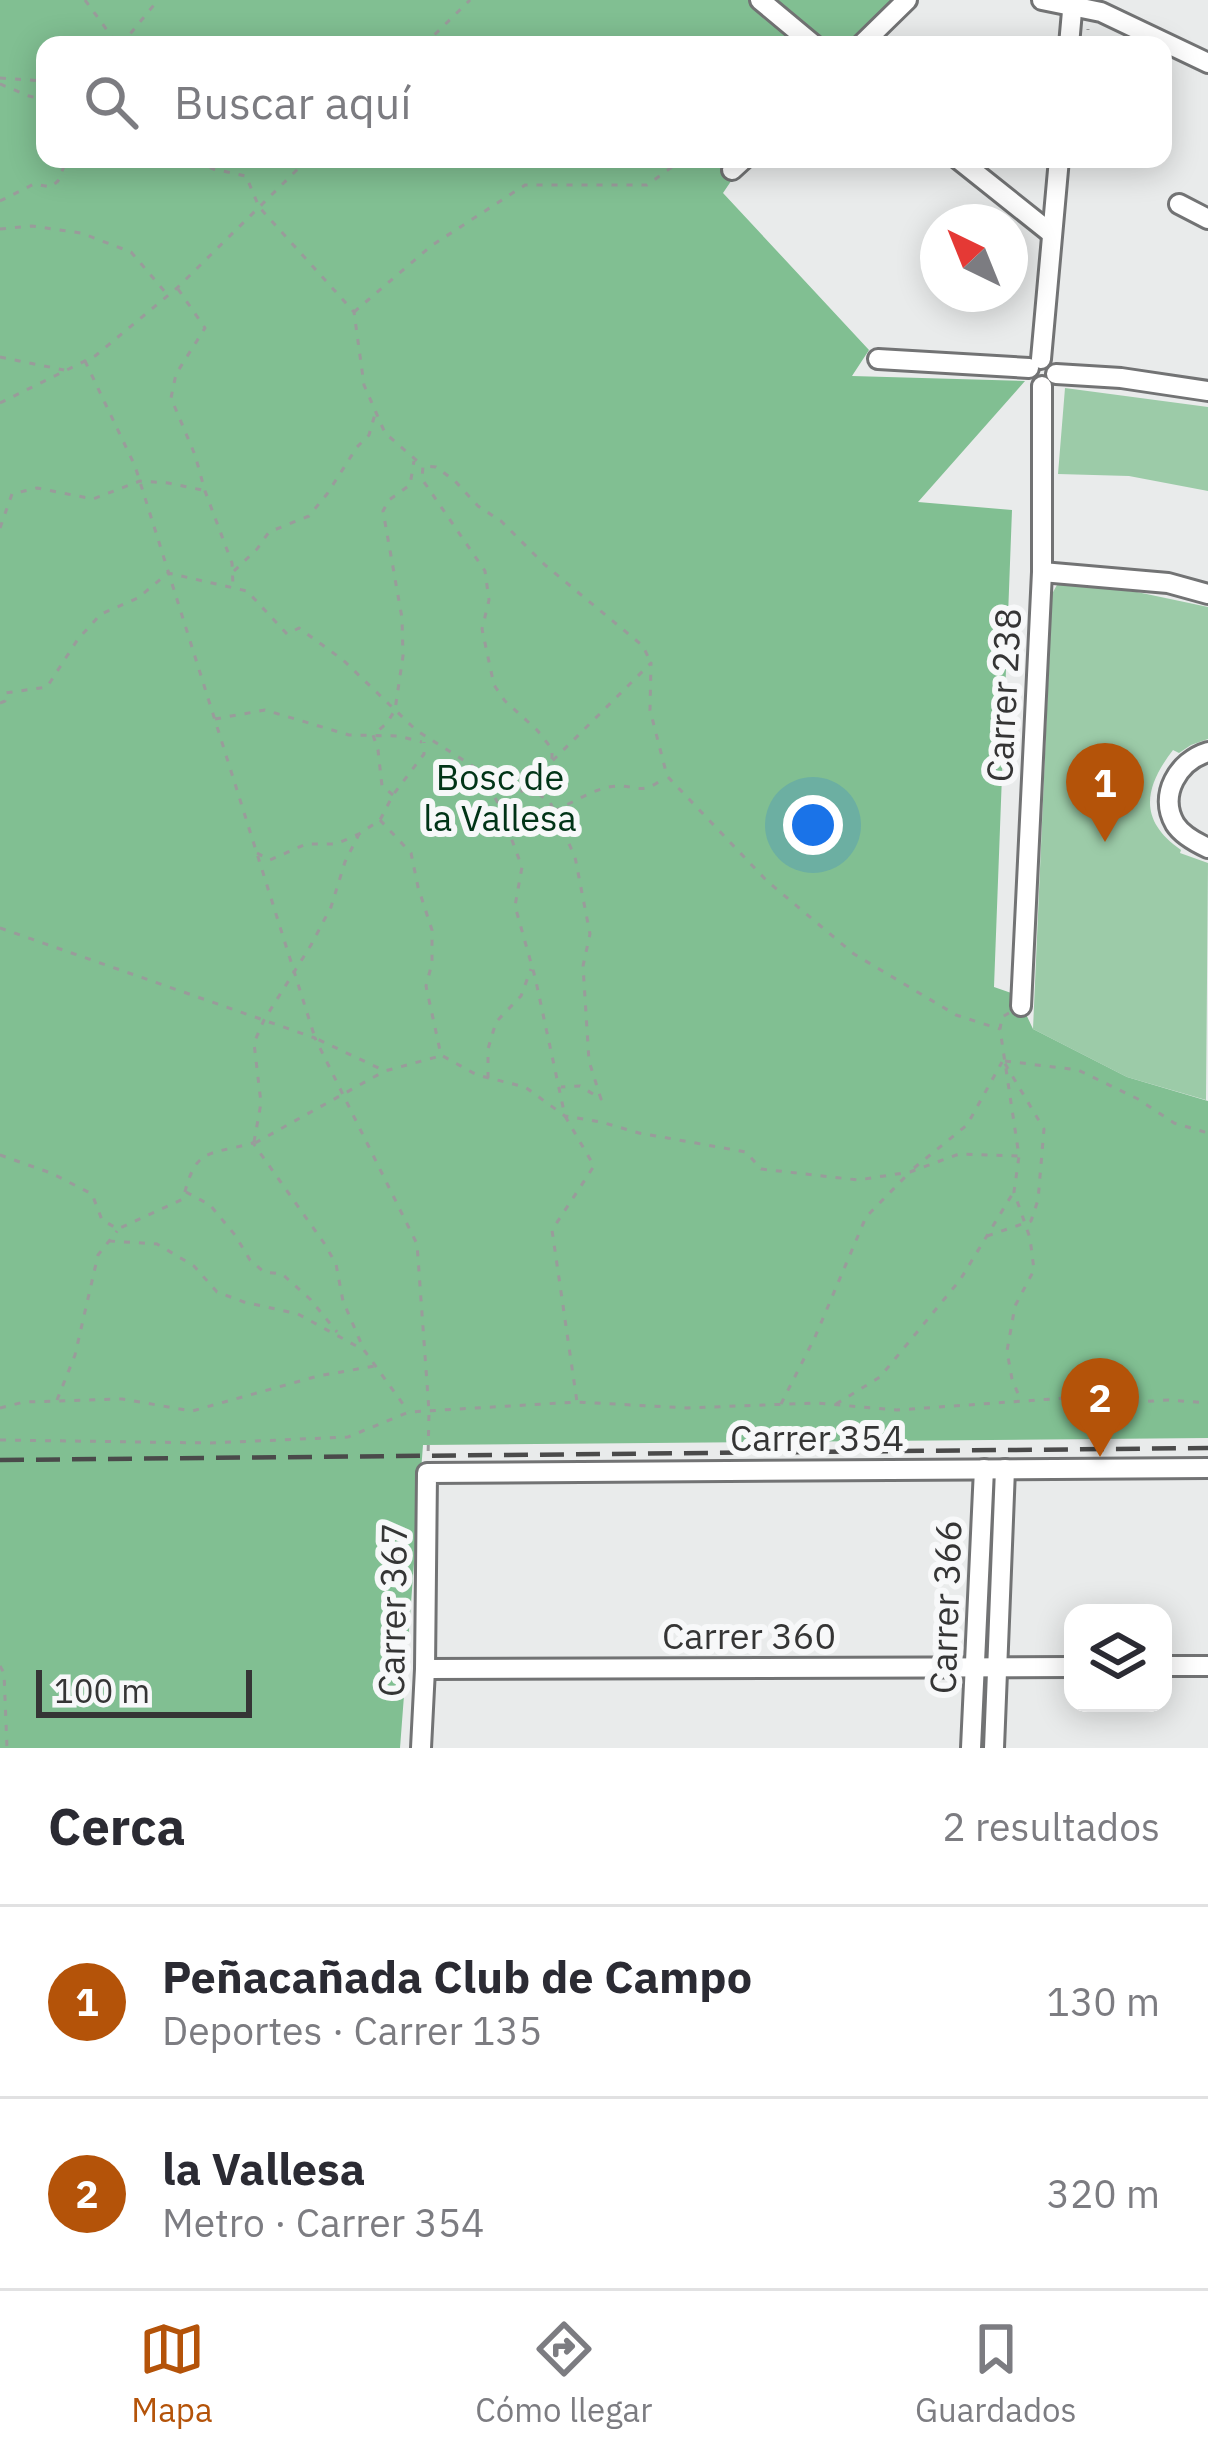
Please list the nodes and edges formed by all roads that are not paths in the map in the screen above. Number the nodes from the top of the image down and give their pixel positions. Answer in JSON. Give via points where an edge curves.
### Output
{"nodes":[{"id":1,"x":760,"y":0,"type":"edge"},
{"id":2,"x":907,"y":0,"type":"edge"},
{"id":3,"x":1042,"y":0,"type":"edge"},
{"id":4,"x":1072,"y":3,"type":"edge"},
{"id":5,"x":803,"y":36,"type":"edge"},
{"id":6,"x":870,"y":36,"type":"edge"},
{"id":7,"x":1070,"y":36,"type":"edge"},
{"id":8,"x":1151,"y":36,"type":"edge"},
{"id":9,"x":1172,"y":46,"type":"edge"},
{"id":10,"x":1208,"y":63,"type":"edge"},
{"id":11,"x":969,"y":168,"type":"edge"},
{"id":12,"x":1058,"y":168,"type":"edge"},
{"id":13,"x":1179,"y":204,"type":"dead end"},
{"id":14,"x":1208,"y":219,"type":"edge"},
{"id":15,"x":1052,"y":234,"type":"junction"},
{"id":16,"x":878,"y":359,"type":"dead end"},
{"id":17,"x":1042,"y":372,"type":"junction"},
{"id":18,"x":1208,"y":391,"type":"edge"},
{"id":19,"x":1042,"y":572,"type":"junction"},
{"id":20,"x":1208,"y":594,"type":"edge"},
{"id":21,"x":1208,"y":752,"type":"edge"},
{"id":22,"x":1208,"y":848,"type":"edge"},
{"id":23,"x":1022,"y":1006,"type":"road end"},
{"id":24,"x":1208,"y":1468,"type":"edge"},
{"id":25,"x":983,"y":1469,"type":"junction"},
{"id":26,"x":1005,"y":1469,"type":"junction"},
{"id":27,"x":427,"y":1473,"type":"joint"},
{"id":28,"x":976,"y":1666,"type":"junction"},
{"id":29,"x":1064,"y":1666,"type":"edge"},
{"id":30,"x":1172,"y":1666,"type":"edge"},
{"id":31,"x":1208,"y":1666,"type":"edge"},
{"id":32,"x":998,"y":1667,"type":"junction"},
{"id":33,"x":425,"y":1669,"type":"junction"},
{"id":34,"x":421,"y":1748,"type":"edge"},
{"id":35,"x":971,"y":1748,"type":"edge"},
{"id":36,"x":994,"y":1748,"type":"edge"}],
"edges":[{"from":1,"to":5,"type":"street"},
{"from":2,"to":6,"type":"street"},
{"from":3,"to":4,"type":"street"},
{"from":4,"to":7,"type":"street"},
{"from":4,"to":8,"type":"street"},
{"from":9,"to":10,"type":"street"},
{"from":11,"to":15,"type":"street"},
{"from":12,"to":15,"type":"street","name":"Carrer 238"},
{"from":13,"to":14,"type":"street"},
{"from":15,"to":17,"type":"street","name":"Carrer 238"},
{"from":16,"to":17,"type":"street"},
{"from":17,"to":18,"type":"street"},
{"from":17,"to":19,"type":"street","name":"Carrer 238"},
{"from":19,"to":20,"type":"street"},
{"from":19,"to":23,"type":"street","name":"Carrer 238"},
{"from":21,"to":22,"type":"street","via":[[1174,775],[1168,800],[1176,826]]},
{"from":24,"to":26,"type":"street","name":"Carrer 354"},
{"from":25,"to":26,"type":"street","name":"Carrer 354"},
{"from":25,"to":27,"type":"street","name":"Carrer 354"},
{"from":25,"to":28,"type":"street","name":"Carrer 366"},
{"from":26,"to":32,"type":"street","name":"Carrer 366"},
{"from":27,"to":33,"type":"street","name":"Carrer 367"},
{"from":28,"to":32,"type":"street","name":"Carrer 360"},
{"from":28,"to":33,"type":"street","name":"Carrer 360"},
{"from":28,"to":35,"type":"street","name":"Carrer 366"},
{"from":29,"to":32,"type":"street","name":"Carrer 360"},
{"from":30,"to":31,"type":"street"},
{"from":32,"to":36,"type":"street","name":"Carrer 366"},
{"from":33,"to":34,"type":"street","name":"Carrer 367"}]}
